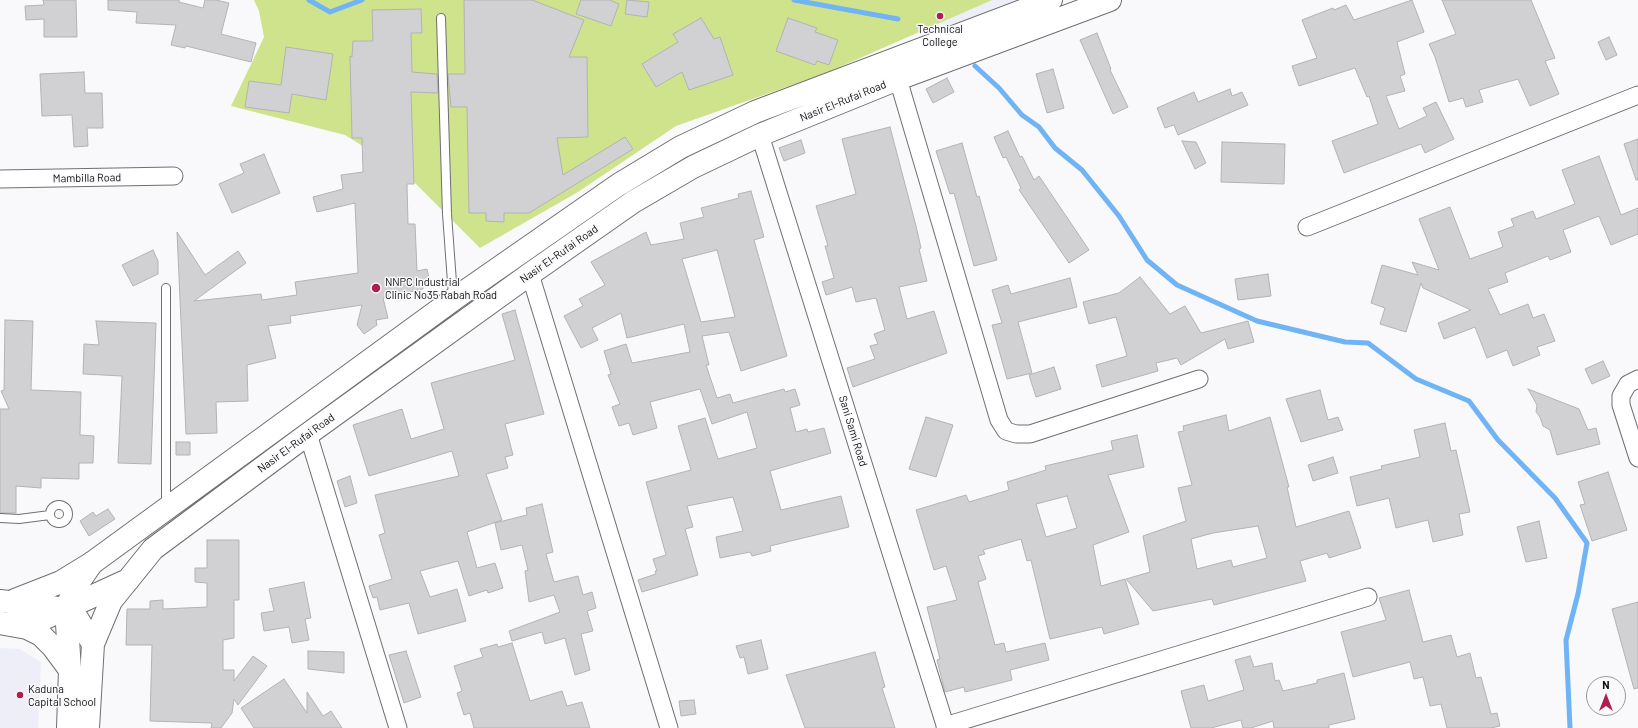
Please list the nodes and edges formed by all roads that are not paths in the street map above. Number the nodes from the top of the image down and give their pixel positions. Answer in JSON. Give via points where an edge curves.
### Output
{"nodes":[{"id":1,"x":1051,"y":0,"type":"edge"},
{"id":2,"x":1110,"y":0,"type":"edge"},
{"id":3,"x":1074,"y":6,"type":"edge"},
{"id":4,"x":441,"y":18,"type":"dead end"},
{"id":5,"x":898,"y":79,"type":"junction"},
{"id":6,"x":1638,"y":95,"type":"edge"},
{"id":7,"x":760,"y":135,"type":"junction"},
{"id":8,"x":174,"y":176,"type":"dead end"},
{"id":9,"x":0,"y":179,"type":"edge"},
{"id":10,"x":1307,"y":228,"type":"dead end"},
{"id":11,"x":530,"y":274,"type":"junction"},
{"id":12,"x":166,"y":288,"type":"dead end"},
{"id":13,"x":454,"y":299,"type":"junction"},
{"id":14,"x":1199,"y":379,"type":"dead end"},
{"id":15,"x":1638,"y":379,"type":"edge"},
{"id":16,"x":308,"y":434,"type":"junction"},
{"id":17,"x":1638,"y":458,"type":"edge"},
{"id":18,"x":166,"y":508,"type":"junction"},
{"id":19,"x":50,"y":515,"type":"dead end"},
{"id":20,"x":0,"y":518,"type":"edge"},
{"id":21,"x":92,"y":563,"type":"junction"},
{"id":22,"x":128,"y":580,"type":"junction"},
{"id":23,"x":1368,"y":597,"type":"dead end"},
{"id":24,"x":5,"y":601,"type":"edge"},
{"id":25,"x":66,"y":609,"type":"junction"},
{"id":26,"x":4,"y":623,"type":"edge"},
{"id":27,"x":93,"y":644,"type":"junction"},
{"id":28,"x":70,"y":670,"type":"junction"},
{"id":29,"x":945,"y":727,"type":"edge"},
{"id":30,"x":68,"y":728,"type":"edge"},
{"id":31,"x":88,"y":728,"type":"edge"},
{"id":32,"x":398,"y":728,"type":"edge"},
{"id":33,"x":668,"y":728,"type":"edge"}],
"edges":[{"from":1,"to":13,"type":"main road","name":"Nasir El-Rufai Road","via":[[755,112],[681,147],[618,185]]},
{"from":2,"to":3,"type":"main road","name":"Nasir El-Rufai Road"},
{"from":3,"to":5,"type":"main road","name":"Nasir El-Rufai Road"},
{"from":4,"to":13,"type":"lane","via":[[447,214]]},
{"from":5,"to":7,"type":"main road","name":"Nasir El-Rufai Road"},
{"from":5,"to":14,"type":"street","via":[[999,420],[1006,430],[1016,434],[1030,434]]},
{"from":6,"to":10,"type":"street"},
{"from":7,"to":11,"type":"main road","name":"Nasir El-Rufai Road","via":[[693,167],[633,202]]},
{"from":7,"to":29,"type":"street","name":"Sani Sami Road"},
{"from":8,"to":9,"type":"street","name":"Mambilla Road"},
{"from":11,"to":16,"type":"main road","name":"Nasir El-Rufai Road"},
{"from":11,"to":33,"type":"street"},
{"from":12,"to":18,"type":"lane"},
{"from":13,"to":18,"type":"main road","name":"Nasir El-Rufai Road"},
{"from":15,"to":17,"type":"street","via":[[1628,384],[1621,396],[1621,405]]},
{"from":16,"to":22,"type":"main road","name":"Nasir El-Rufai Road","via":[[153,549]]},
{"from":16,"to":32,"type":"street"},
{"from":18,"to":21,"type":"main road","name":"Nasir El-Rufai Road"},
{"from":19,"to":20,"type":"lane","via":[[19,519]]},
{"from":21,"to":24,"type":"main road","via":[[60,582]]},
{"from":21,"to":25,"type":"main road","name":"Nasir El-Rufai Road","via":[[74,589]]},
{"from":22,"to":25,"type":"main road","name":"Nasir El-Rufai Road"},
{"from":22,"to":27,"type":"main road","via":[[110,601]]},
{"from":23,"to":29,"type":"street"},
{"from":24,"to":25,"type":"main road"},
{"from":25,"to":26,"type":"main road","name":"Nasir El-Rufai Road","via":[[43,619]]},
{"from":25,"to":27,"type":"main road","via":[[77,618]]},
{"from":25,"to":28,"type":"main road","name":"Nasir El-Rufai Road"},
{"from":26,"to":28,"type":"main road","via":[[27,628],[41,636]]},
{"from":27,"to":31,"type":"main road"},
{"from":28,"to":30,"type":"main road","name":"Nasir El-Rufai Road"}]}
